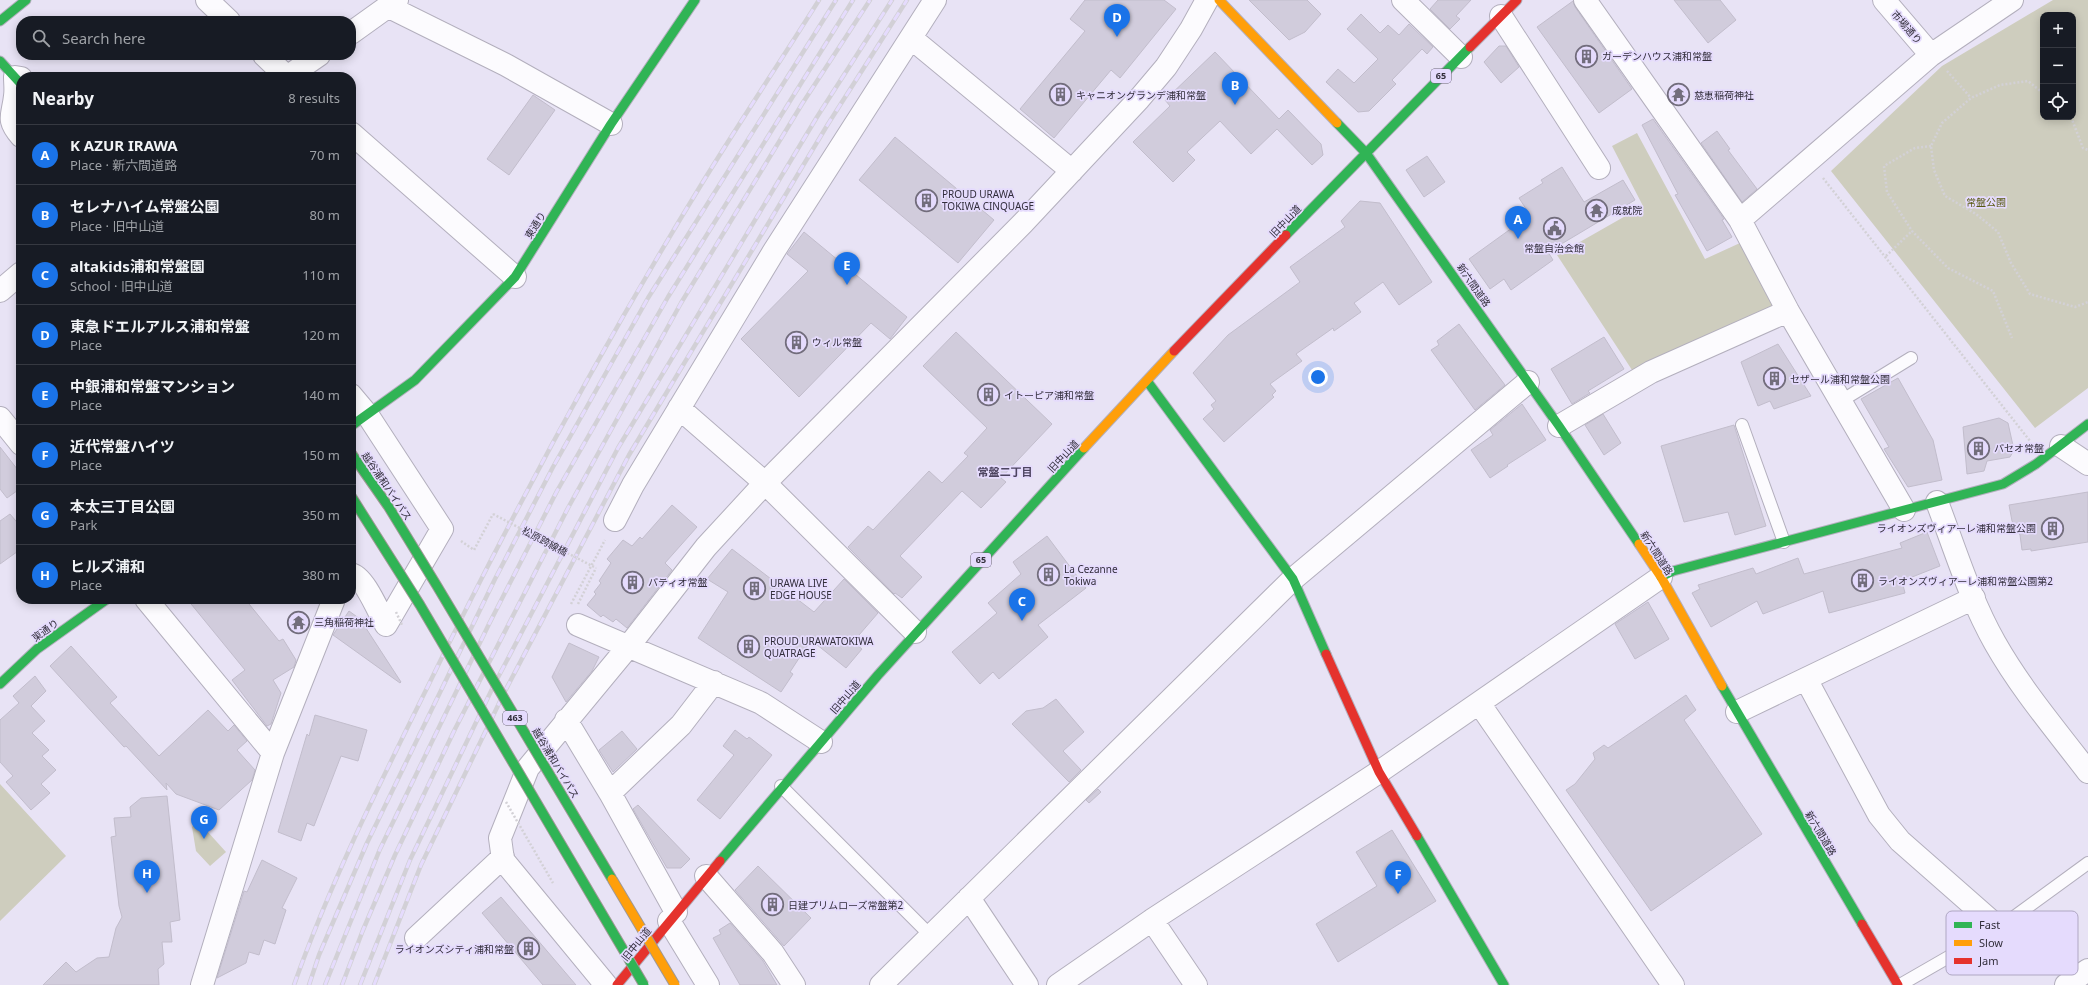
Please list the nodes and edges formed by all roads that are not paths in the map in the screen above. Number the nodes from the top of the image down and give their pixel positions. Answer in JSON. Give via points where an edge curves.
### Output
{"nodes":[{"id":1,"x":26,"y":0,"type":"edge"},
{"id":2,"x":207,"y":0,"type":"edge"},
{"id":3,"x":695,"y":0,"type":"edge"},
{"id":4,"x":934,"y":0,"type":"edge"},
{"id":5,"x":1206,"y":0,"type":"edge"},
{"id":6,"x":1219,"y":0,"type":"edge"},
{"id":7,"x":1403,"y":0,"type":"edge"},
{"id":8,"x":1517,"y":0,"type":"edge"},
{"id":9,"x":1585,"y":0,"type":"edge"},
{"id":10,"x":1884,"y":0,"type":"edge"},
{"id":11,"x":2012,"y":0,"type":"edge"},
{"id":12,"x":393,"y":4,"type":"edge"},
{"id":13,"x":224,"y":16,"type":"edge"},
{"id":14,"x":1501,"y":16,"type":"junction"},
{"id":15,"x":0,"y":21,"type":"edge"},
{"id":16,"x":356,"y":30,"type":"edge"},
{"id":17,"x":911,"y":38,"type":"junction"},
{"id":18,"x":1931,"y":55,"type":"junction"},
{"id":19,"x":1461,"y":57,"type":"junction"},
{"id":20,"x":0,"y":60,"type":"edge"},
{"id":21,"x":269,"y":60,"type":"edge"},
{"id":22,"x":312,"y":60,"type":"edge"},
{"id":23,"x":282,"y":72,"type":"edge"},
{"id":24,"x":294,"y":72,"type":"edge"},
{"id":25,"x":16,"y":77,"type":"edge"},
{"id":26,"x":16,"y":92,"type":"edge"},
{"id":27,"x":611,"y":124,"type":"junction"},
{"id":28,"x":16,"y":130,"type":"edge"},
{"id":29,"x":356,"y":137,"type":"edge"},
{"id":30,"x":1366,"y":153,"type":"junction"},
{"id":31,"x":1599,"y":168,"type":"dead end"},
{"id":32,"x":1072,"y":171,"type":"junction"},
{"id":33,"x":1740,"y":220,"type":"junction"},
{"id":34,"x":16,"y":277,"type":"edge"},
{"id":35,"x":515,"y":277,"type":"junction"},
{"id":36,"x":0,"y":291,"type":"edge"},
{"id":37,"x":1788,"y":311,"type":"junction"},
{"id":38,"x":1911,"y":358,"type":"dead end"},
{"id":39,"x":1147,"y":381,"type":"junction"},
{"id":40,"x":1528,"y":382,"type":"junction"},
{"id":41,"x":1841,"y":400,"type":"junction"},
{"id":42,"x":679,"y":408,"type":"junction"},
{"id":43,"x":0,"y":418,"type":"edge"},
{"id":44,"x":359,"y":420,"type":"edge"},
{"id":45,"x":2088,"y":424,"type":"edge"},
{"id":46,"x":1742,"y":425,"type":"dead end"},
{"id":47,"x":1559,"y":426,"type":"junction"},
{"id":48,"x":16,"y":438,"type":"edge"},
{"id":49,"x":2053,"y":452,"type":"junction"},
{"id":50,"x":356,"y":460,"type":"edge"},
{"id":51,"x":2088,"y":464,"type":"edge"},
{"id":52,"x":765,"y":483,"type":"junction"},
{"id":53,"x":1937,"y":502,"type":"junction"},
{"id":54,"x":356,"y":504,"type":"edge"},
{"id":55,"x":1904,"y":510,"type":"junction"},
{"id":56,"x":615,"y":520,"type":"road end"},
{"id":57,"x":1784,"y":542,"type":"junction"},
{"id":58,"x":356,"y":575,"type":"edge"},
{"id":59,"x":1661,"y":577,"type":"junction"},
{"id":60,"x":1293,"y":579,"type":"junction"},
{"id":61,"x":1974,"y":598,"type":"junction"},
{"id":62,"x":100,"y":604,"type":"edge"},
{"id":63,"x":150,"y":604,"type":"edge"},
{"id":64,"x":332,"y":604,"type":"edge"},
{"id":65,"x":578,"y":625,"type":"road end"},
{"id":66,"x":915,"y":632,"type":"junction"},
{"id":67,"x":628,"y":647,"type":"junction"},
{"id":68,"x":1806,"y":679,"type":"junction"},
{"id":69,"x":714,"y":682,"type":"junction"},
{"id":70,"x":0,"y":684,"type":"edge"},
{"id":71,"x":1479,"y":703,"type":"junction"},
{"id":72,"x":1737,"y":712,"type":"junction"},
{"id":73,"x":566,"y":720,"type":"junction"},
{"id":74,"x":821,"y":742,"type":"junction"},
{"id":75,"x":273,"y":753,"type":"junction"},
{"id":76,"x":1379,"y":772,"type":"junction"},
{"id":77,"x":2088,"y":772,"type":"edge"},
{"id":78,"x":781,"y":786,"type":"junction"},
{"id":79,"x":610,"y":793,"type":"junction"},
{"id":80,"x":503,"y":857,"type":"junction"},
{"id":81,"x":2088,"y":863,"type":"edge"},
{"id":82,"x":706,"y":876,"type":"junction"},
{"id":83,"x":969,"y":898,"type":"junction"},
{"id":84,"x":1980,"y":911,"type":"edge"},
{"id":85,"x":2022,"y":911,"type":"edge"},
{"id":86,"x":672,"y":916,"type":"junction"},
{"id":87,"x":1152,"y":920,"type":"junction"},
{"id":88,"x":924,"y":930,"type":"dead end"},
{"id":89,"x":416,"y":938,"type":"dead end"},
{"id":90,"x":1946,"y":958,"type":"edge"},
{"id":91,"x":2088,"y":970,"type":"edge"},
{"id":92,"x":791,"y":984,"type":"edge"},
{"id":93,"x":202,"y":985,"type":"edge"},
{"id":94,"x":606,"y":985,"type":"edge"},
{"id":95,"x":616,"y":985,"type":"edge"},
{"id":96,"x":644,"y":985,"type":"edge"},
{"id":97,"x":675,"y":985,"type":"edge"},
{"id":98,"x":708,"y":985,"type":"edge"},
{"id":99,"x":881,"y":985,"type":"edge"},
{"id":100,"x":1026,"y":985,"type":"edge"},
{"id":101,"x":1058,"y":985,"type":"edge"},
{"id":102,"x":1196,"y":985,"type":"edge"},
{"id":103,"x":1504,"y":985,"type":"edge"},
{"id":104,"x":1673,"y":985,"type":"edge"},
{"id":105,"x":1899,"y":985,"type":"edge"},
{"id":106,"x":2066,"y":985,"type":"edge"}],
"edges":[{"from":1,"to":15,"type":"main road"},
{"from":2,"to":13,"type":"street"},
{"from":3,"to":27,"type":"main road","name":"東通り"},
{"from":4,"to":17,"type":"street"},
{"from":5,"to":32,"type":"street","via":[[1166,67],[1140,99]]},
{"from":6,"to":30,"type":"main road","name":"新六間道路"},
{"from":7,"to":19,"type":"street"},
{"from":8,"to":14,"type":"main road","name":"旧中山道","number":"65"},
{"from":9,"to":33,"type":"street"},
{"from":10,"to":18,"type":"street","name":"市場通り"},
{"from":11,"to":18,"type":"street"},
{"from":12,"to":16,"type":"street"},
{"from":12,"to":27,"type":"street"},
{"from":14,"to":19,"type":"main road","name":"旧中山道","number":"65"},
{"from":14,"to":31,"type":"street"},
{"from":17,"to":32,"type":"street"},
{"from":17,"to":42,"type":"street","via":[[835,152]]},
{"from":18,"to":33,"type":"street"},
{"from":19,"to":30,"type":"main road","name":"旧中山道","number":"65"},
{"from":20,"to":25,"type":"main road"},
{"from":21,"to":23,"type":"street"},
{"from":22,"to":24,"type":"street"},
{"from":26,"to":28,"type":"street","via":[[11,118]]},
{"from":27,"to":35,"type":"main road","name":"東通り"},
{"from":29,"to":35,"type":"street"},
{"from":30,"to":39,"type":"main road","name":"旧中山道","number":"65"},
{"from":30,"to":40,"type":"main road","name":"新六間道路"},
{"from":32,"to":52,"type":"street"},
{"from":33,"to":37,"type":"street"},
{"from":34,"to":36,"type":"street"},
{"from":35,"to":44,"type":"main road","name":"東通り","via":[[415,380]]},
{"from":37,"to":41,"type":"street"},
{"from":37,"to":47,"type":"street","via":[[1651,372]]},
{"from":38,"to":41,"type":"lane"},
{"from":39,"to":60,"type":"main road"},
{"from":39,"to":66,"type":"main road","name":"旧中山道","number":"65"},
{"from":40,"to":47,"type":"main road","name":"新六間道路"},
{"from":40,"to":60,"type":"street"},
{"from":41,"to":55,"type":"street"},
{"from":42,"to":52,"type":"street"},
{"from":42,"to":56,"type":"street"},
{"from":43,"to":48,"type":"street"},
{"from":44,"to":58,"type":"street","via":[[442,529],[386,625],[362,581]]},
{"from":45,"to":49,"type":"main road"},
{"from":46,"to":57,"type":"lane"},
{"from":47,"to":59,"type":"main road","name":"新六間道路"},
{"from":49,"to":51,"type":"street"},
{"from":49,"to":53,"type":"main road","via":[[2020,476],[2003,484]]},
{"from":50,"to":97,"type":"main road","name":"越谷浦和バイパス","number":"463","bridge":true,"via":[[388,506],[437,586]]},
{"from":52,"to":66,"type":"street"},
{"from":52,"to":67,"type":"street","via":[[706,546]]},
{"from":53,"to":55,"type":"main road"},
{"from":53,"to":61,"type":"street"},
{"from":54,"to":96,"type":"main road","number":"463","bridge":true,"via":[[420,605]]},
{"from":55,"to":57,"type":"main road"},
{"from":57,"to":59,"type":"main road","via":[[1672,571]]},
{"from":59,"to":71,"type":"street"},
{"from":59,"to":72,"type":"main road","name":"新六間道路"},
{"from":60,"to":76,"type":"main road"},
{"from":60,"to":83,"type":"street"},
{"from":61,"to":68,"type":"street"},
{"from":61,"to":77,"type":"street","via":[[1995,643],[2026,690]]},
{"from":62,"to":70,"type":"main road","name":"東通り","via":[[30,655]]},
{"from":63,"to":75,"type":"street"},
{"from":64,"to":75,"type":"street"},
{"from":65,"to":67,"type":"street"},
{"from":66,"to":74,"type":"main road","name":"旧中山道","number":"65"},
{"from":67,"to":69,"type":"street"},
{"from":67,"to":73,"type":"street"},
{"from":68,"to":72,"type":"street"},
{"from":68,"to":84,"type":"street","via":[[1880,815],[1900,841]]},
{"from":69,"to":74,"type":"street","via":[[761,703]]},
{"from":69,"to":79,"type":"street","via":[[681,725]]},
{"from":71,"to":76,"type":"street"},
{"from":71,"to":104,"type":"street"},
{"from":72,"to":105,"type":"main road","name":"新六間道路"},
{"from":73,"to":79,"type":"street"},
{"from":73,"to":80,"type":"street","via":[[528,768],[500,838]]},
{"from":74,"to":78,"type":"main road","name":"旧中山道","number":"65"},
{"from":75,"to":93,"type":"street"},
{"from":76,"to":87,"type":"street"},
{"from":76,"to":103,"type":"main road"},
{"from":78,"to":82,"type":"main road","name":"旧中山道","number":"65"},
{"from":78,"to":88,"type":"lane"},
{"from":79,"to":86,"type":"street"},
{"from":80,"to":89,"type":"street"},
{"from":80,"to":94,"type":"street"},
{"from":81,"to":85,"type":"lane"},
{"from":82,"to":86,"type":"main road","name":"旧中山道","number":"65"},
{"from":82,"to":92,"type":"street","via":[[773,953]]},
{"from":83,"to":99,"type":"street"},
{"from":83,"to":100,"type":"street"},
{"from":86,"to":95,"type":"main road","name":"旧中山道","number":"65"},
{"from":86,"to":98,"type":"street"},
{"from":87,"to":101,"type":"street"},
{"from":87,"to":102,"type":"street"},
{"from":90,"to":105,"type":"lane"},
{"from":91,"to":106,"type":"street"}]}
